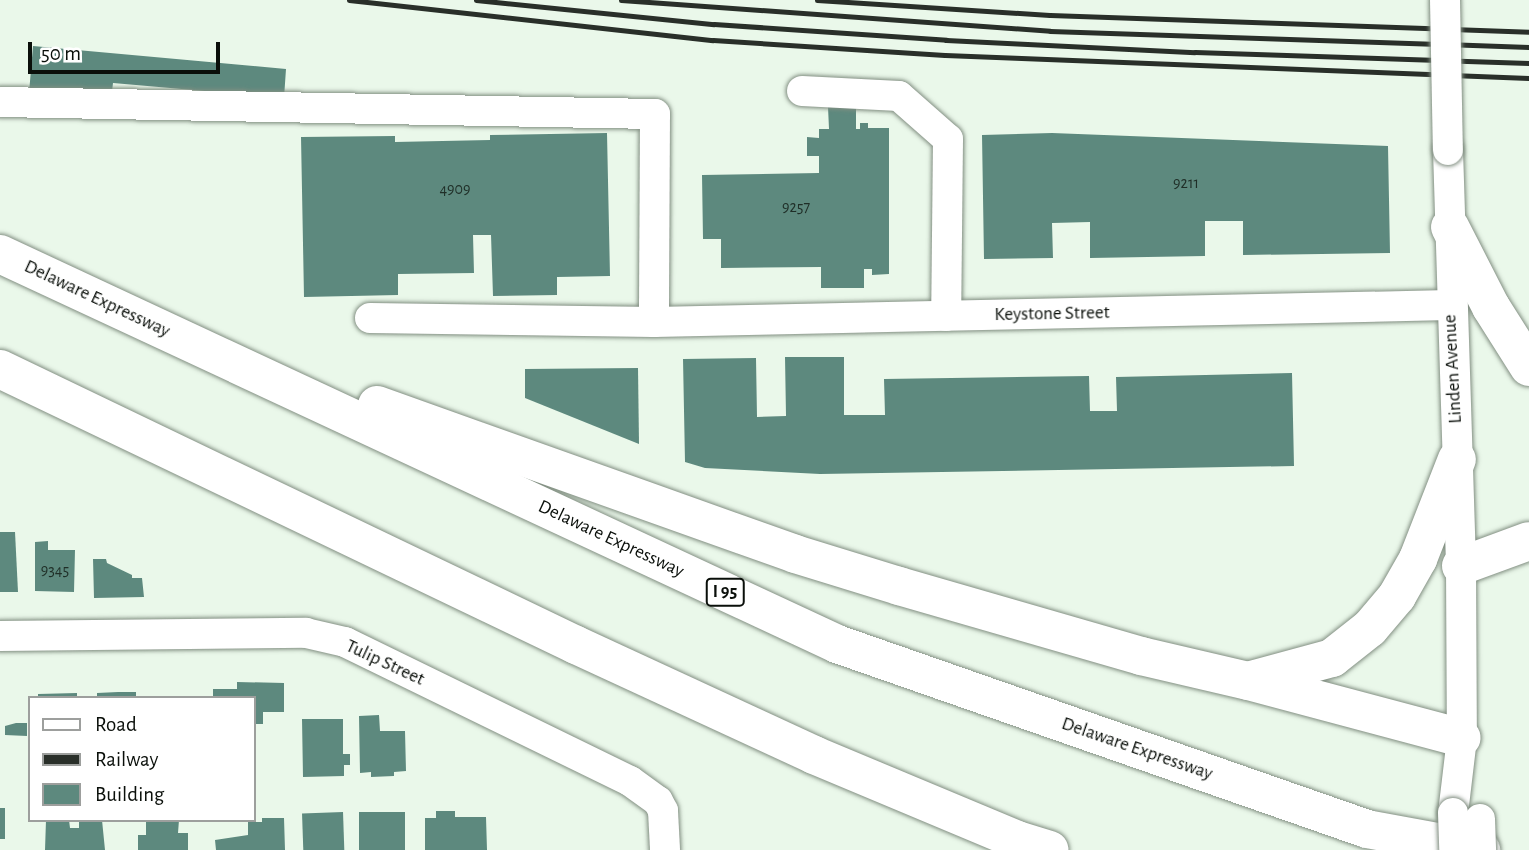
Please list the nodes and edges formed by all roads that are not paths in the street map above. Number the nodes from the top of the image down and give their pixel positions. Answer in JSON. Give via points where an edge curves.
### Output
{"nodes":[{"id":1,"x":1445,"y":0,"type":"edge"},
{"id":2,"x":802,"y":91,"type":"dead end"},
{"id":3,"x":0,"y":102,"type":"edge"},
{"id":4,"x":1450,"y":227,"type":"junction"},
{"id":5,"x":0,"y":254,"type":"edge"},
{"id":6,"x":1450,"y":305,"type":"junction"},
{"id":7,"x":946,"y":316,"type":"junction"},
{"id":8,"x":370,"y":318,"type":"dead end"},
{"id":9,"x":653,"y":322,"type":"junction"},
{"id":10,"x":154,"y":325,"type":"junction"},
{"id":11,"x":1529,"y":366,"type":"edge"},
{"id":12,"x":0,"y":369,"type":"edge"},
{"id":13,"x":1457,"y":460,"type":"junction"},
{"id":14,"x":1529,"y":541,"type":"edge"},
{"id":15,"x":1461,"y":566,"type":"junction"},
{"id":16,"x":0,"y":636,"type":"edge"},
{"id":17,"x":1248,"y":681,"type":"junction"},
{"id":18,"x":1462,"y":738,"type":"junction"},
{"id":19,"x":1474,"y":833,"type":"edge"},
{"id":20,"x":665,"y":850,"type":"edge"},
{"id":21,"x":1050,"y":850,"type":"edge"},
{"id":22,"x":1454,"y":850,"type":"edge"}],
"edges":[{"from":1,"to":4,"type":"street","name":"Linden Avenue","bridge":true},
{"from":2,"to":7,"type":"street","via":[[899,96],[948,139]]},
{"from":3,"to":9,"type":"street","via":[[655,114]]},
{"from":4,"to":6,"type":"street","name":"Linden Avenue"},
{"from":4,"to":11,"type":"highway","via":[[1490,307]]},
{"from":5,"to":10,"type":"highway","name":"Delaware Expressway","number":"I 95"},
{"from":6,"to":7,"type":"street","name":"Keystone Street"},
{"from":6,"to":13,"type":"street","name":"Linden Avenue"},
{"from":7,"to":9,"type":"street","name":"Keystone Street"},
{"from":8,"to":9,"type":"street","name":"Keystone Street"},
{"from":10,"to":17,"type":"highway","via":[[795,554],[1008,619]]},
{"from":10,"to":19,"type":"highway","name":"Delaware Expressway","number":"I 95","via":[[837,645],[1367,829]]},
{"from":12,"to":21,"type":"highway","via":[[803,750]]},
{"from":13,"to":15,"type":"street","name":"Linden Avenue"},
{"from":13,"to":17,"type":"highway","via":[[1417,562],[1370,628],[1332,658]]},
{"from":14,"to":15,"type":"highway"},
{"from":15,"to":18,"type":"street","name":"Linden Avenue"},
{"from":16,"to":20,"type":"street","name":"Tulip Street","via":[[306,633],[345,642],[630,781],[658,801],[663,811]]},
{"from":17,"to":18,"type":"highway"},
{"from":18,"to":19,"type":"street","name":"Linden Avenue"},
{"from":19,"to":22,"type":"street","name":"Linden Avenue","bridge":true}]}
